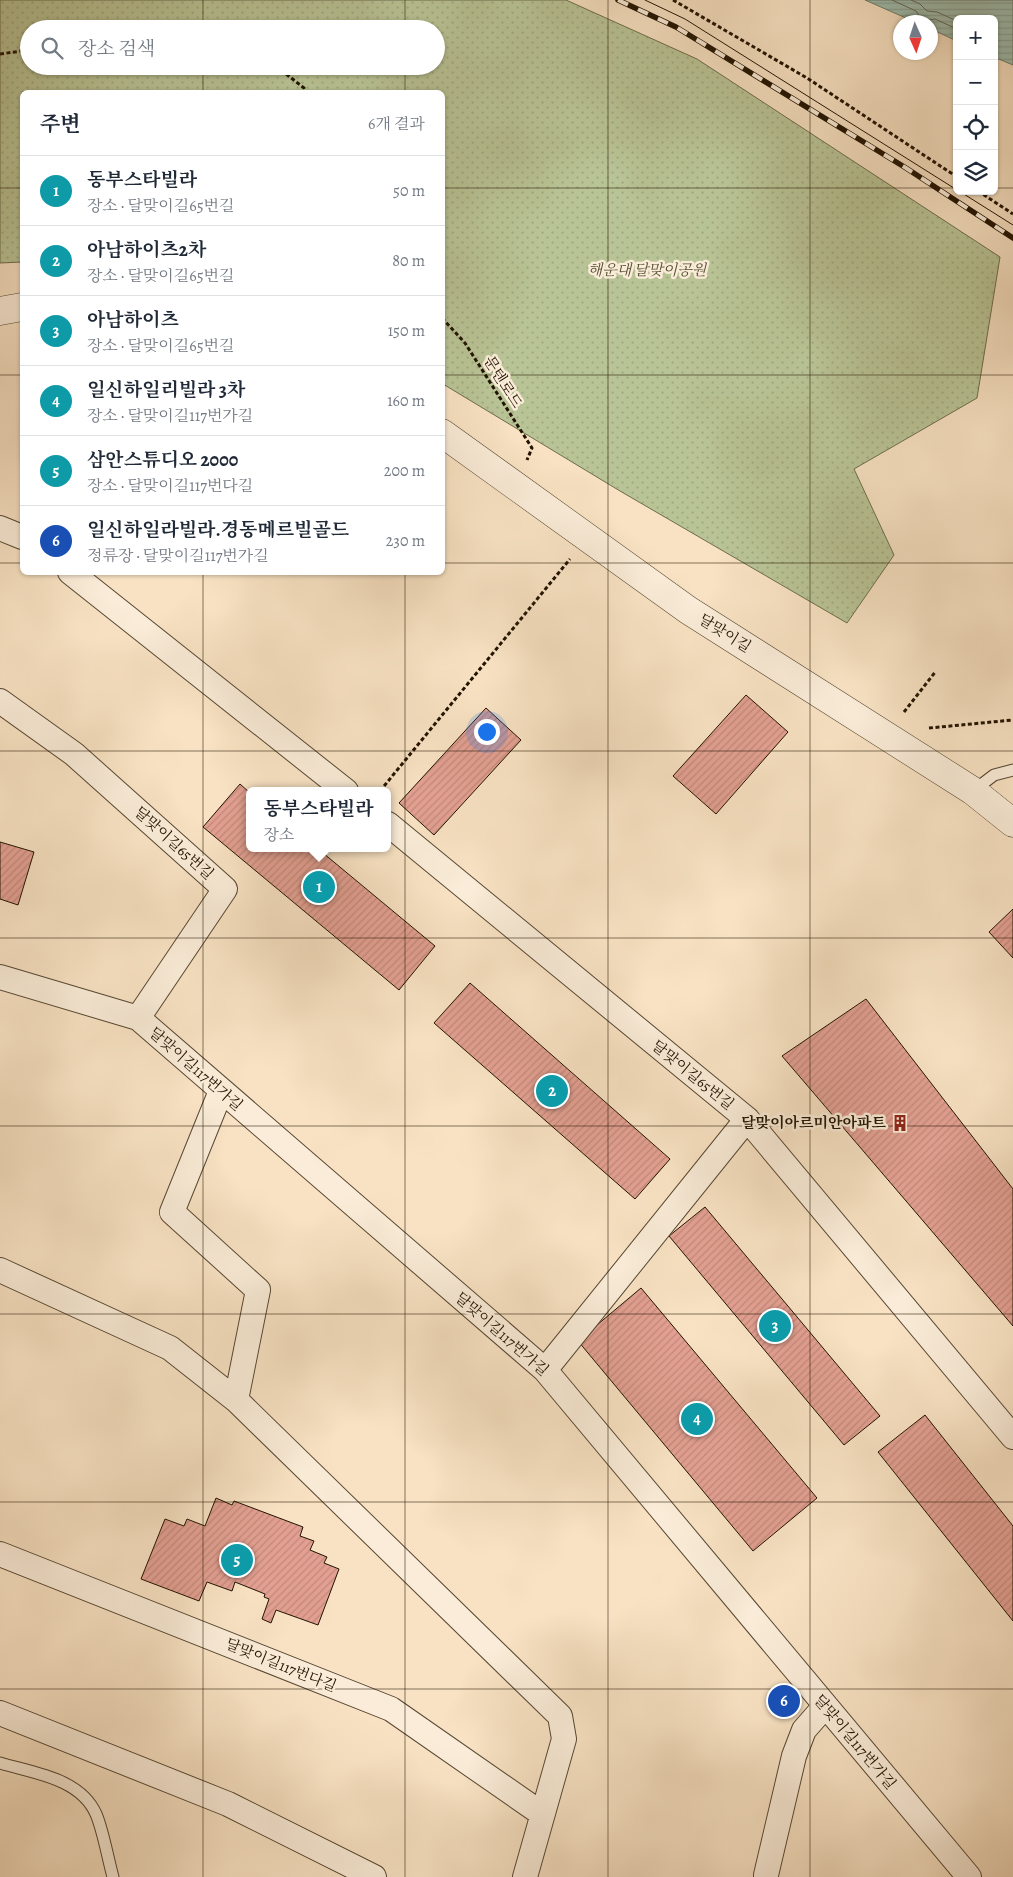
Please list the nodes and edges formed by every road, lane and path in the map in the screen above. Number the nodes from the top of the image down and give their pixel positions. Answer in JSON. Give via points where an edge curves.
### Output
{"nodes":[{"id":1,"x":673,"y":0,"type":"edge"},
{"id":2,"x":20,"y":51,"type":"edge"},
{"id":3,"x":0,"y":54,"type":"edge"},
{"id":4,"x":287,"y":75,"type":"edge"},
{"id":5,"x":305,"y":90,"type":"edge"},
{"id":6,"x":953,"y":174,"type":"edge"},
{"id":7,"x":984,"y":195,"type":"edge"},
{"id":8,"x":1013,"y":214,"type":"edge"},
{"id":9,"x":20,"y":307,"type":"edge"},
{"id":10,"x":0,"y":311,"type":"edge"},
{"id":11,"x":445,"y":321,"type":"edge"},
{"id":12,"x":445,"y":436,"type":"edge"},
{"id":13,"x":526,"y":463,"type":"dead end"},
{"id":14,"x":0,"y":528,"type":"edge"},
{"id":15,"x":20,"y":535,"type":"edge"},
{"id":16,"x":588,"y":538,"type":"junction"},
{"id":17,"x":74,"y":575,"type":"edge"},
{"id":18,"x":936,"y":672,"type":"dead end"},
{"id":19,"x":0,"y":701,"type":"edge"},
{"id":20,"x":902,"y":715,"type":"dead end"},
{"id":21,"x":1013,"y":720,"type":"edge"},
{"id":22,"x":923,"y":728,"type":"dead end"},
{"id":23,"x":1013,"y":770,"type":"edge"},
{"id":24,"x":341,"y":787,"type":"edge"},
{"id":25,"x":383,"y":787,"type":"edge"},
{"id":26,"x":973,"y":791,"type":"junction"},
{"id":27,"x":1013,"y":823,"type":"edge"},
{"id":28,"x":391,"y":826,"type":"edge"},
{"id":29,"x":0,"y":977,"type":"edge"},
{"id":30,"x":138,"y":1018,"type":"junction"},
{"id":31,"x":221,"y":1091,"type":"junction"},
{"id":32,"x":747,"y":1119,"type":"junction"},
{"id":33,"x":0,"y":1270,"type":"edge"},
{"id":34,"x":545,"y":1370,"type":"junction"},
{"id":35,"x":236,"y":1400,"type":"junction"},
{"id":36,"x":1013,"y":1437,"type":"edge"},
{"id":37,"x":0,"y":1554,"type":"edge"},
{"id":38,"x":824,"y":1706,"type":"junction"},
{"id":39,"x":0,"y":1713,"type":"edge"},
{"id":40,"x":0,"y":1763,"type":"edge"},
{"id":41,"x":542,"y":1814,"type":"junction"},
{"id":42,"x":113,"y":1877,"type":"edge"},
{"id":43,"x":374,"y":1877,"type":"edge"},
{"id":44,"x":525,"y":1877,"type":"edge"},
{"id":45,"x":766,"y":1877,"type":"edge"},
{"id":46,"x":968,"y":1877,"type":"edge"}],
"edges":[{"from":1,"to":6,"type":"path","via":[[807,78]]},
{"from":2,"to":3,"type":"path"},
{"from":4,"to":5,"type":"path"},
{"from":7,"to":8,"type":"path"},
{"from":9,"to":10,"type":"street"},
{"from":11,"to":13,"type":"path","name":"문텐로드","via":[[466,343],[532,448]]},
{"from":12,"to":16,"type":"street","name":"달맞이길"},
{"from":14,"to":15,"type":"street"},
{"from":16,"to":25,"type":"path"},
{"from":16,"to":26,"type":"street","name":"달맞이길","via":[[688,610]]},
{"from":17,"to":24,"type":"street"},
{"from":18,"to":20,"type":"path"},
{"from":19,"to":30,"type":"street","name":"달맞이길65번길","via":[[74,754],[225,889]]},
{"from":21,"to":22,"type":"path"},
{"from":23,"to":26,"type":"lane","via":[[994,775]]},
{"from":26,"to":27,"type":"street","name":"달맞이길"},
{"from":28,"to":32,"type":"street","name":"달맞이길65번길"},
{"from":29,"to":30,"type":"street","name":"달맞이길117번가길"},
{"from":30,"to":31,"type":"street","name":"달맞이길117번가길"},
{"from":31,"to":34,"type":"street","name":"달맞이길117번가길"},
{"from":31,"to":35,"type":"street","via":[[172,1212],[258,1290]]},
{"from":32,"to":34,"type":"street"},
{"from":32,"to":36,"type":"street","name":"달맞이길65번길"},
{"from":33,"to":35,"type":"street","via":[[170,1348]]},
{"from":34,"to":38,"type":"street","name":"달맞이길117번가길"},
{"from":35,"to":41,"type":"street","via":[[560,1716],[564,1738]]},
{"from":37,"to":41,"type":"street","name":"달맞이길117번다길","via":[[391,1709]]},
{"from":38,"to":45,"type":"street","via":[[804,1730],[794,1756]]},
{"from":38,"to":46,"type":"street","name":"달맞이길117번가길"},
{"from":39,"to":43,"type":"street","via":[[228,1804]]},
{"from":40,"to":42,"type":"lane","via":[[67,1783],[83,1797],[96,1813]]},
{"from":41,"to":44,"type":"street"}]}
